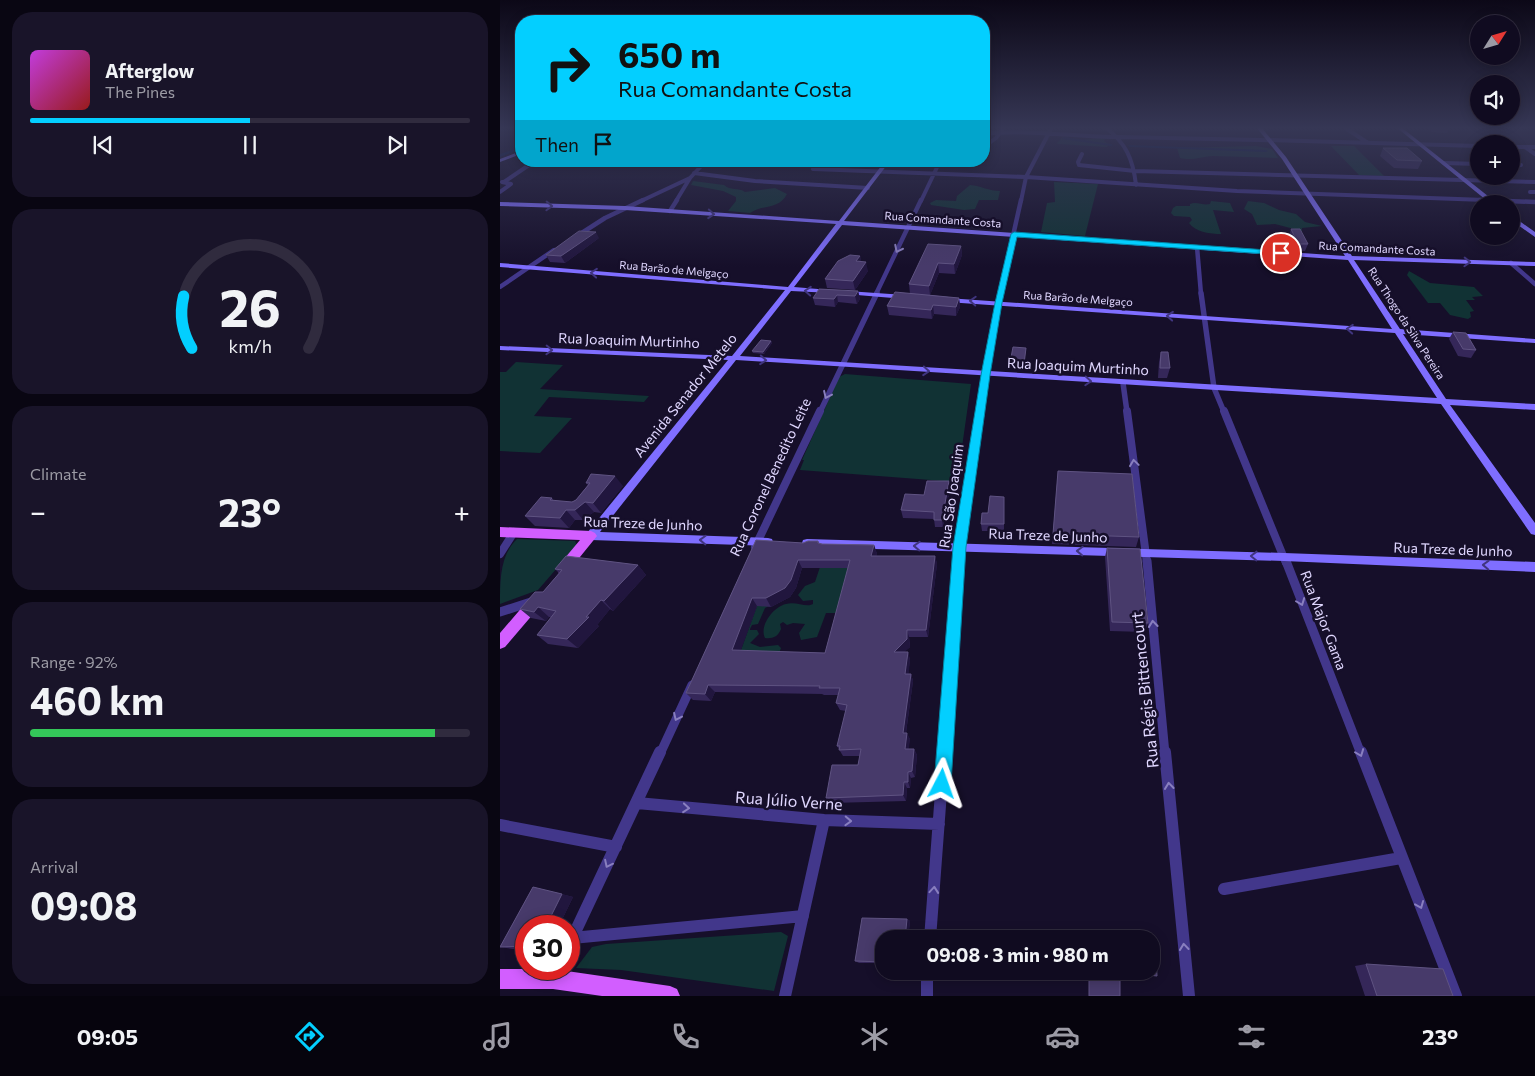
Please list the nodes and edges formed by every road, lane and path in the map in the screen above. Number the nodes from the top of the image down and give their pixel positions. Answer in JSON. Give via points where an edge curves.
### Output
{"nodes":[{"id":1,"x":513,"y":173,"type":"edge"},
{"id":2,"x":694,"y":173,"type":"edge"},
{"id":3,"x":698,"y":173,"type":"edge"},
{"id":4,"x":878,"y":173,"type":"edge"},
{"id":5,"x":925,"y":173,"type":"edge"},
{"id":6,"x":1028,"y":173,"type":"edge"},
{"id":7,"x":1135,"y":173,"type":"edge"},
{"id":8,"x":1266,"y":173,"type":"edge"},
{"id":9,"x":1456,"y":173,"type":"edge"},
{"id":10,"x":934,"y":174,"type":"junction"},
{"id":11,"x":1294,"y":174,"type":"junction"},
{"id":12,"x":1026,"y":177,"type":"junction"},
{"id":13,"x":690,"y":178,"type":"junction"},
{"id":14,"x":501,"y":180,"type":"edge"},
{"id":15,"x":1464,"y":180,"type":"junction"},
{"id":16,"x":1535,"y":182,"type":"edge"},
{"id":17,"x":1136,"y":185,"type":"junction"},
{"id":18,"x":868,"y":188,"type":"junction"},
{"id":19,"x":500,"y":192,"type":"edge"},
{"id":20,"x":1530,"y":192,"type":"dead end"},
{"id":21,"x":1535,"y":192,"type":"edge"},
{"id":22,"x":1307,"y":194,"type":"junction"},
{"id":23,"x":1484,"y":195,"type":"edge"},
{"id":24,"x":1470,"y":201,"type":"edge"},
{"id":25,"x":1520,"y":202,"type":"edge"},
{"id":26,"x":1535,"y":202,"type":"edge"},
{"id":27,"x":500,"y":204,"type":"edge"},
{"id":28,"x":625,"y":208,"type":"junction"},
{"id":29,"x":670,"y":212,"type":"junction"},
{"id":30,"x":842,"y":222,"type":"junction"},
{"id":31,"x":1520,"y":224,"type":"edge"},
{"id":32,"x":909,"y":227,"type":"junction"},
{"id":33,"x":1014,"y":234,"type":"junction"},
{"id":34,"x":1535,"y":235,"type":"edge"},
{"id":35,"x":568,"y":242,"type":"edge"},
{"id":36,"x":560,"y":246,"type":"edge"},
{"id":37,"x":1197,"y":247,"type":"junction"},
{"id":38,"x":1349,"y":258,"type":"junction"},
{"id":39,"x":1511,"y":264,"type":"junction"},
{"id":40,"x":1535,"y":264,"type":"edge"},
{"id":41,"x":500,"y":265,"type":"edge"},
{"id":42,"x":529,"y":267,"type":"junction"},
{"id":43,"x":1535,"y":284,"type":"edge"},
{"id":44,"x":500,"y":287,"type":"edge"},
{"id":45,"x":789,"y":289,"type":"junction"},
{"id":46,"x":874,"y":295,"type":"junction"},
{"id":47,"x":910,"y":297,"type":"edge"},
{"id":48,"x":937,"y":299,"type":"edge"},
{"id":49,"x":998,"y":303,"type":"junction"},
{"id":50,"x":1203,"y":319,"type":"junction"},
{"id":51,"x":1398,"y":332,"type":"junction"},
{"id":52,"x":1535,"y":341,"type":"edge"},
{"id":53,"x":500,"y":348,"type":"edge"},
{"id":54,"x":734,"y":358,"type":"junction"},
{"id":55,"x":841,"y":365,"type":"junction"},
{"id":56,"x":986,"y":375,"type":"junction"},
{"id":57,"x":1123,"y":383,"type":"junction"},
{"id":58,"x":1214,"y":388,"type":"junction"},
{"id":59,"x":1444,"y":402,"type":"junction"},
{"id":60,"x":1535,"y":407,"type":"edge"},
{"id":61,"x":1535,"y":531,"type":"edge"},
{"id":62,"x":500,"y":532,"type":"edge"},
{"id":63,"x":514,"y":532,"type":"junction"},
{"id":64,"x":591,"y":536,"type":"junction"},
{"id":65,"x":757,"y":542,"type":"junction"},
{"id":66,"x":776,"y":542,"type":"edge"},
{"id":67,"x":796,"y":543,"type":"edge"},
{"id":68,"x":960,"y":547,"type":"junction"},
{"id":69,"x":500,"y":554,"type":"edge"},
{"id":70,"x":1146,"y":554,"type":"junction"},
{"id":71,"x":1284,"y":556,"type":"junction"},
{"id":72,"x":749,"y":558,"type":"edge"},
{"id":73,"x":1535,"y":567,"type":"edge"},
{"id":74,"x":555,"y":578,"type":"edge"},
{"id":75,"x":540,"y":596,"type":"joint"},
{"id":76,"x":500,"y":612,"type":"edge"},
{"id":77,"x":500,"y":643,"type":"edge"},
{"id":78,"x":695,"y":677,"type":"edge"},
{"id":79,"x":637,"y":804,"type":"junction"},
{"id":80,"x":824,"y":820,"type":"junction"},
{"id":81,"x":939,"y":824,"type":"junction"},
{"id":82,"x":500,"y":825,"type":"edge"},
{"id":83,"x":616,"y":847,"type":"junction"},
{"id":84,"x":1401,"y":858,"type":"junction"},
{"id":85,"x":1224,"y":888,"type":"dead end"},
{"id":86,"x":803,"y":916,"type":"junction"},
{"id":87,"x":580,"y":921,"type":"edge"},
{"id":88,"x":931,"y":930,"type":"edge"},
{"id":89,"x":580,"y":941,"type":"edge"},
{"id":90,"x":515,"y":978,"type":"edge"},
{"id":91,"x":500,"y":979,"type":"edge"},
{"id":92,"x":580,"y":979,"type":"edge"},
{"id":93,"x":927,"y":980,"type":"edge"},
{"id":94,"x":670,"y":996,"type":"edge"},
{"id":95,"x":784,"y":996,"type":"edge"},
{"id":96,"x":927,"y":996,"type":"edge"},
{"id":97,"x":1189,"y":996,"type":"edge"},
{"id":98,"x":1456,"y":996,"type":"edge"}],
"edges":[{"from":1,"to":14,"type":"street"},
{"from":2,"to":13,"type":"street"},
{"from":3,"to":18,"type":"street","via":[[755,181]]},
{"from":4,"to":18,"type":"street","name":"Avenida Senador Metelo"},
{"from":5,"to":10,"type":"street"},
{"from":6,"to":12,"type":"street","name":"Rua São Joaquim"},
{"from":7,"to":17,"type":"street"},
{"from":8,"to":11,"type":"street"},
{"from":9,"to":15,"type":"street"},
{"from":10,"to":12,"type":"street"},
{"from":10,"to":32,"type":"street","name":"Rua Coronel Benedito Leite"},
{"from":11,"to":15,"type":"street"},
{"from":11,"to":22,"type":"street","name":"Rua Thogo da Silva Pereira"},
{"from":12,"to":17,"type":"street"},
{"from":12,"to":33,"type":"street","name":"Rua São Joaquim"},
{"from":13,"to":28,"type":"street"},
{"from":13,"to":29,"type":"street"},
{"from":14,"to":19,"type":"street","via":[[511,184]]},
{"from":15,"to":16,"type":"street"},
{"from":15,"to":23,"type":"street"},
{"from":17,"to":22,"type":"street"},
{"from":18,"to":30,"type":"street","name":"Avenida Senador Metelo"},
{"from":20,"to":21,"type":"street"},
{"from":22,"to":24,"type":"street"},
{"from":22,"to":38,"type":"street","name":"Rua Thogo da Silva Pereira"},
{"from":25,"to":26,"type":"street"},
{"from":27,"to":28,"type":"street","name":"Rua Comandante Costa","one_way":true},
{"from":28,"to":29,"type":"street","name":"Rua Comandante Costa"},
{"from":28,"to":35,"type":"street"},
{"from":29,"to":30,"type":"street","name":"Rua Comandante Costa","one_way":true},
{"from":30,"to":32,"type":"street","name":"Rua Comandante Costa"},
{"from":30,"to":45,"type":"street","name":"Avenida Senador Metelo"},
{"from":31,"to":34,"type":"street"},
{"from":32,"to":33,"type":"street","name":"Rua Comandante Costa"},
{"from":32,"to":46,"type":"street","name":"Rua Coronel Benedito Leite","one_way":true},
{"from":33,"to":37,"type":"street","name":"Rua Comandante Costa"},
{"from":33,"to":49,"type":"street","name":"Rua São Joaquim"},
{"from":36,"to":42,"type":"street"},
{"from":37,"to":38,"type":"street","name":"Rua Comandante Costa"},
{"from":37,"to":50,"type":"street","name":"Rua Major Gama"},
{"from":38,"to":39,"type":"street","name":"Rua Comandante Costa","one_way":true},
{"from":38,"to":51,"type":"street","name":"Rua Thogo da Silva Pereira"},
{"from":39,"to":40,"type":"street","name":"Rua Comandante Costa"},
{"from":39,"to":43,"type":"street"},
{"from":41,"to":42,"type":"street","name":"Rua Barão de Melgaço"},
{"from":42,"to":44,"type":"street"},
{"from":45,"to":42,"type":"street","name":"Rua Barão de Melgaço","one_way":true},
{"from":46,"to":45,"type":"street","name":"Rua Barão de Melgaço","one_way":true},
{"from":45,"to":54,"type":"street","name":"Avenida Senador Metelo"},
{"from":46,"to":47,"type":"street","name":"Rua Barão de Melgaço"},
{"from":46,"to":55,"type":"street","name":"Rua Coronel Benedito Leite"},
{"from":49,"to":48,"type":"street","name":"Rua Barão de Melgaço","one_way":true},
{"from":50,"to":49,"type":"street","name":"Rua Barão de Melgaço","one_way":true},
{"from":49,"to":56,"type":"street","name":"Rua São Joaquim"},
{"from":51,"to":50,"type":"street","name":"Rua Barão de Melgaço","one_way":true},
{"from":50,"to":58,"type":"street","name":"Rua Major Gama"},
{"from":51,"to":52,"type":"street","name":"Rua Barão de Melgaço"},
{"from":51,"to":59,"type":"street","name":"Rua Thogo da Silva Pereira"},
{"from":53,"to":54,"type":"street","name":"Rua Joaquim Murtinho","one_way":true},
{"from":54,"to":55,"type":"street","name":"Rua Joaquim Murtinho","one_way":true},
{"from":54,"to":64,"type":"street","name":"Avenida Senador Metelo"},
{"from":55,"to":56,"type":"street","name":"Rua Joaquim Murtinho","one_way":true},
{"from":55,"to":65,"type":"street","name":"Rua Coronel Benedito Leite","one_way":true},
{"from":56,"to":57,"type":"street","name":"Rua Joaquim Murtinho","one_way":true},
{"from":56,"to":68,"type":"street","name":"Rua São Joaquim"},
{"from":57,"to":58,"type":"street","name":"Rua Joaquim Murtinho"},
{"from":70,"to":57,"type":"street","name":"Rua Régis Bittencourt","one_way":true},
{"from":58,"to":59,"type":"street","name":"Rua Joaquim Murtinho"},
{"from":58,"to":71,"type":"street","name":"Rua Major Gama"},
{"from":59,"to":60,"type":"street","name":"Rua Joaquim Murtinho"},
{"from":59,"to":61,"type":"street","name":"Rua Thogo da Silva Pereira"},
{"from":62,"to":63,"type":"main road","name":"Rua Treze de Junho"},
{"from":63,"to":64,"type":"main road","name":"Rua Treze de Junho"},
{"from":63,"to":69,"type":"street"},
{"from":65,"to":64,"type":"street","name":"Rua Treze de Junho","one_way":true},
{"from":64,"to":74,"type":"main road","name":"Avenida Senador Metelo"},
{"from":65,"to":66,"type":"street","name":"Rua Treze de Junho"},
{"from":65,"to":72,"type":"street","name":"Rua Coronel Benedito Leite"},
{"from":68,"to":67,"type":"street","name":"Rua Treze de Junho","one_way":true},
{"from":70,"to":68,"type":"street","name":"Rua Treze de Junho","one_way":true},
{"from":68,"to":81,"type":"street","name":"Rua São Joaquim"},
{"from":71,"to":70,"type":"street","name":"Rua Treze de Junho","one_way":true},
{"from":97,"to":70,"type":"street","name":"Rua Régis Bittencourt","one_way":true},
{"from":73,"to":71,"type":"street","name":"Rua Treze de Junho","one_way":true},
{"from":71,"to":84,"type":"street","name":"Rua Major Gama","one_way":true},
{"from":75,"to":76,"type":"street"},
{"from":75,"to":77,"type":"main road"},
{"from":78,"to":79,"type":"street","one_way":true},
{"from":79,"to":80,"type":"street","name":"Rua Júlio Verne","one_way":true},
{"from":79,"to":83,"type":"street"},
{"from":80,"to":81,"type":"street","name":"Rua Júlio Verne","one_way":true},
{"from":80,"to":86,"type":"street"},
{"from":88,"to":81,"type":"street","name":"Rua São Joaquim","one_way":true},
{"from":82,"to":83,"type":"street"},
{"from":83,"to":87,"type":"street","one_way":true},
{"from":84,"to":85,"type":"street"},
{"from":84,"to":98,"type":"street","name":"Rua Major Gama","one_way":true},
{"from":86,"to":89,"type":"street"},
{"from":86,"to":95,"type":"street"},
{"from":90,"to":91,"type":"main road"},
{"from":92,"to":94,"type":"main road"},
{"from":93,"to":96,"type":"street"}]}
